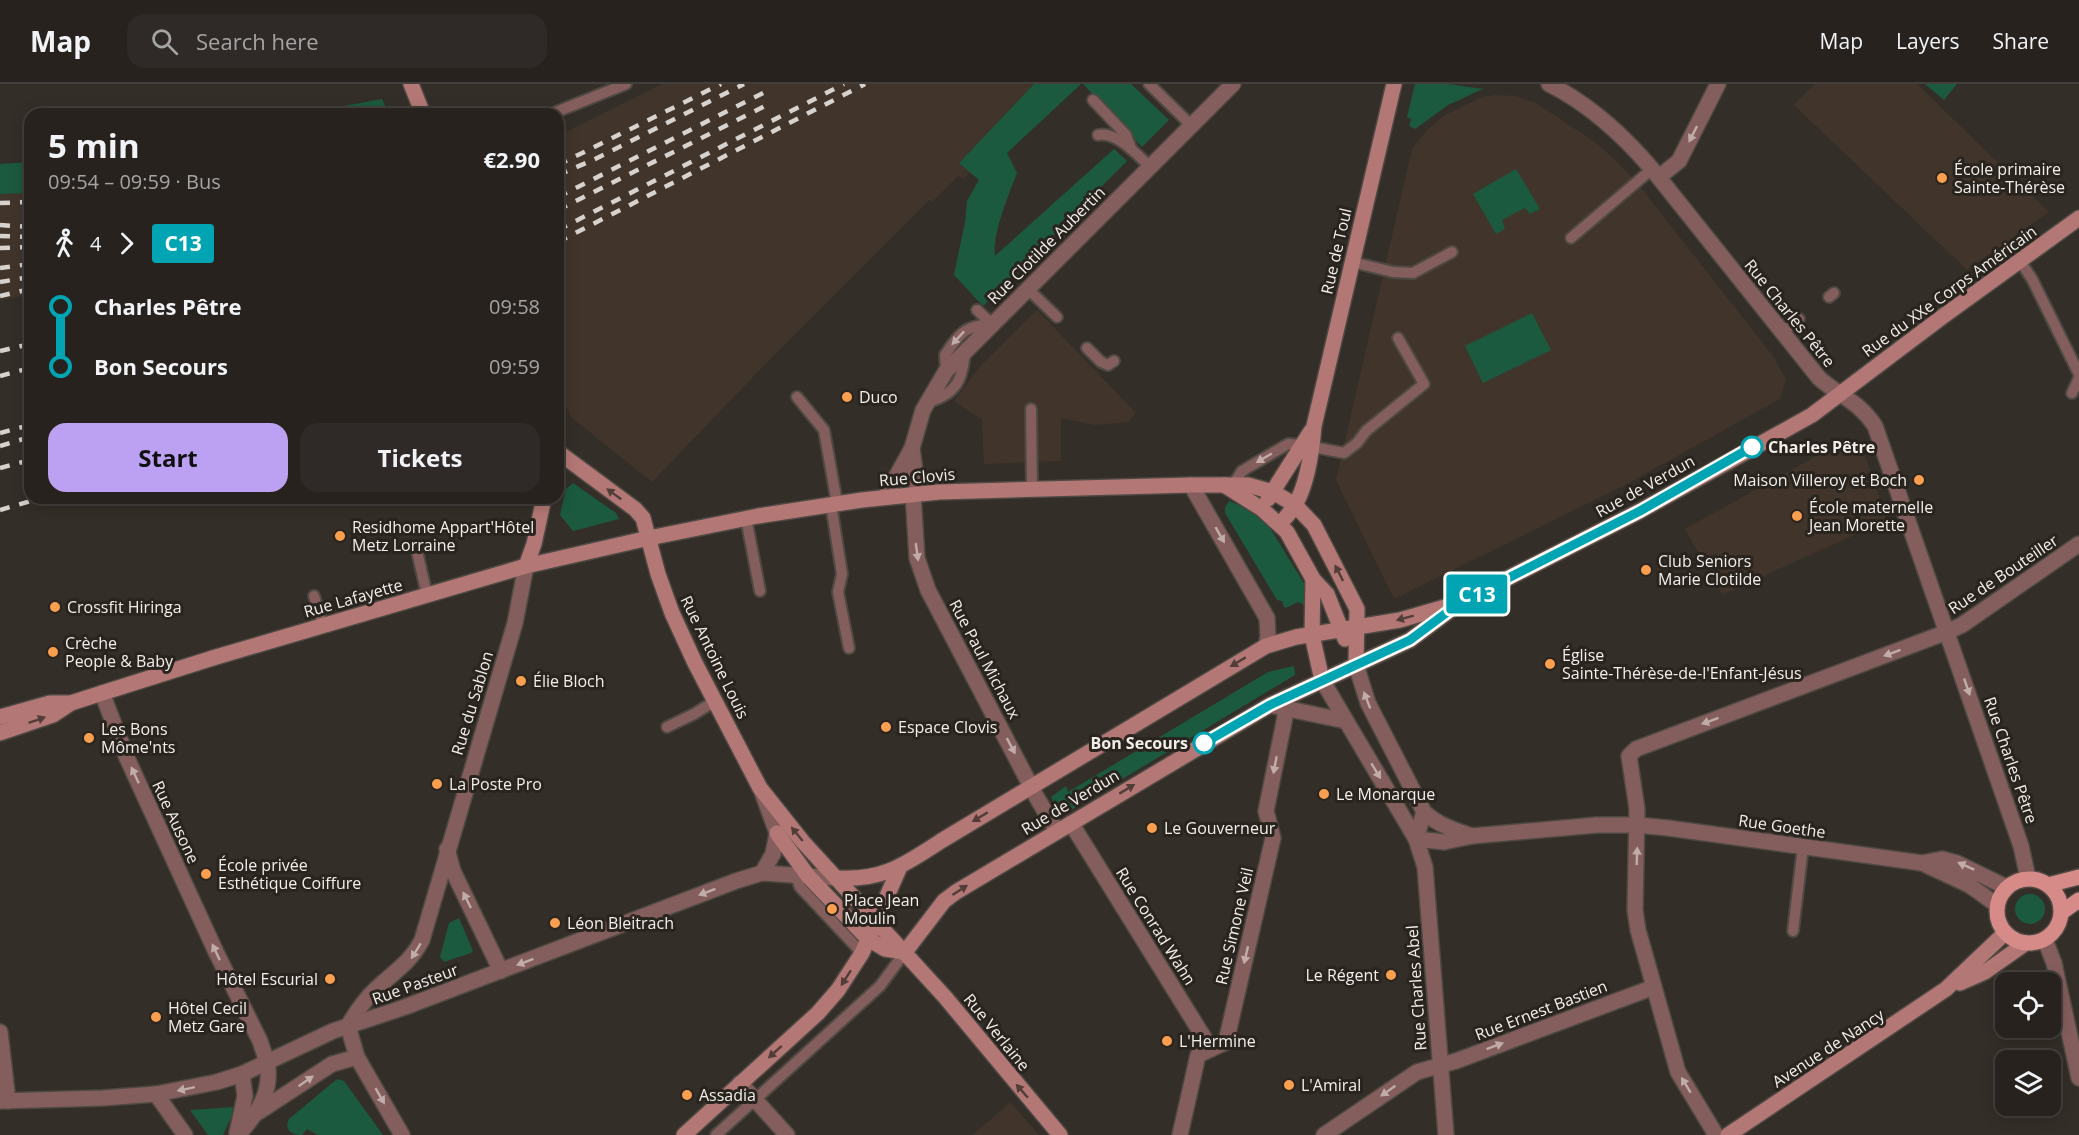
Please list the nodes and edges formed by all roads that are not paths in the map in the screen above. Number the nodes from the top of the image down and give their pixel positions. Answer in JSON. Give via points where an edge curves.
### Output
{"nodes":[{"id":1,"x":411,"y":84,"type":"edge"},
{"id":2,"x":626,"y":84,"type":"edge"},
{"id":3,"x":1149,"y":84,"type":"edge"},
{"id":4,"x":1233,"y":84,"type":"edge"},
{"id":5,"x":1394,"y":84,"type":"edge"},
{"id":6,"x":1548,"y":84,"type":"edge"},
{"id":7,"x":1718,"y":84,"type":"edge"},
{"id":8,"x":1093,"y":100,"type":"dead end"},
{"id":9,"x":421,"y":108,"type":"edge"},
{"id":10,"x":564,"y":109,"type":"edge"},
{"id":11,"x":1191,"y":125,"type":"junction"},
{"id":12,"x":1098,"y":135,"type":"dead end"},
{"id":13,"x":1131,"y":148,"type":"junction"},
{"id":14,"x":1150,"y":167,"type":"junction"},
{"id":15,"x":1656,"y":173,"type":"junction"},
{"id":16,"x":2079,"y":218,"type":"edge"},
{"id":17,"x":1571,"y":238,"type":"dead end"},
{"id":18,"x":1452,"y":252,"type":"dead end"},
{"id":19,"x":2020,"y":261,"type":"junction"},
{"id":20,"x":1352,"y":262,"type":"junction"},
{"id":21,"x":1028,"y":289,"type":"junction"},
{"id":22,"x":977,"y":310,"type":"dead end"},
{"id":23,"x":1057,"y":317,"type":"dead end"},
{"id":24,"x":1799,"y":319,"type":"dead end"},
{"id":25,"x":992,"y":324,"type":"junction"},
{"id":26,"x":1782,"y":332,"type":"junction"},
{"id":27,"x":1398,"y":338,"type":"dead end"},
{"id":28,"x":1087,"y":348,"type":"dead end"},
{"id":29,"x":965,"y":350,"type":"junction"},
{"id":30,"x":1114,"y":361,"type":"dead end"},
{"id":31,"x":946,"y":371,"type":"junction"},
{"id":32,"x":2079,"y":376,"type":"edge"},
{"id":33,"x":2072,"y":393,"type":"dead end"},
{"id":34,"x":1840,"y":394,"type":"junction"},
{"id":35,"x":797,"y":398,"type":"dead end"},
{"id":36,"x":928,"y":402,"type":"junction"},
{"id":37,"x":1031,"y":409,"type":"dead end"},
{"id":38,"x":1308,"y":446,"type":"junction"},
{"id":39,"x":912,"y":448,"type":"junction"},
{"id":40,"x":564,"y":456,"type":"edge"},
{"id":41,"x":1191,"y":485,"type":"junction"},
{"id":42,"x":1229,"y":485,"type":"junction"},
{"id":43,"x":1032,"y":488,"type":"junction"},
{"id":44,"x":1273,"y":492,"type":"junction"},
{"id":45,"x":915,"y":494,"type":"junction"},
{"id":46,"x":885,"y":497,"type":"junction"},
{"id":47,"x":834,"y":503,"type":"junction"},
{"id":48,"x":543,"y":504,"type":"edge"},
{"id":49,"x":1295,"y":505,"type":"junction"},
{"id":50,"x":1262,"y":509,"type":"junction"},
{"id":51,"x":746,"y":518,"type":"junction"},
{"id":52,"x":1280,"y":524,"type":"junction"},
{"id":53,"x":649,"y":538,"type":"junction"},
{"id":54,"x":2079,"y":544,"type":"edge"},
{"id":55,"x":416,"y":547,"type":"dead end"},
{"id":56,"x":526,"y":566,"type":"junction"},
{"id":57,"x":1313,"y":579,"type":"junction"},
{"id":58,"x":760,"y":591,"type":"dead end"},
{"id":59,"x":427,"y":595,"type":"junction"},
{"id":60,"x":314,"y":596,"type":"dead end"},
{"id":61,"x":1461,"y":602,"type":"junction"},
{"id":62,"x":323,"y":626,"type":"junction"},
{"id":63,"x":1349,"y":628,"type":"junction"},
{"id":64,"x":1947,"y":632,"type":"junction"},
{"id":65,"x":1312,"y":635,"type":"junction"},
{"id":66,"x":1266,"y":646,"type":"junction"},
{"id":67,"x":849,"y":648,"type":"dead end"},
{"id":68,"x":1356,"y":665,"type":"junction"},
{"id":69,"x":1322,"y":680,"type":"junction"},
{"id":70,"x":102,"y":693,"type":"junction"},
{"id":71,"x":715,"y":701,"type":"junction"},
{"id":72,"x":71,"y":703,"type":"junction"},
{"id":73,"x":1277,"y":706,"type":"junction"},
{"id":74,"x":0,"y":717,"type":"edge"},
{"id":75,"x":1346,"y":721,"type":"junction"},
{"id":76,"x":667,"y":727,"type":"dead end"},
{"id":77,"x":0,"y":733,"type":"edge"},
{"id":78,"x":1031,"y":787,"type":"junction"},
{"id":79,"x":760,"y":788,"type":"junction"},
{"id":80,"x":1424,"y":812,"type":"junction"},
{"id":81,"x":1071,"y":823,"type":"junction"},
{"id":82,"x":1637,"y":825,"type":"junction"},
{"id":83,"x":1057,"y":831,"type":"junction"},
{"id":84,"x":777,"y":833,"type":"junction"},
{"id":85,"x":1472,"y":836,"type":"junction"},
{"id":86,"x":1416,"y":839,"type":"junction"},
{"id":87,"x":1803,"y":847,"type":"junction"},
{"id":88,"x":447,"y":849,"type":"junction"},
{"id":89,"x":1922,"y":863,"type":"junction"},
{"id":90,"x":899,"y":869,"type":"junction"},
{"id":91,"x":762,"y":873,"type":"junction"},
{"id":92,"x":802,"y":875,"type":"junction"},
{"id":93,"x":2079,"y":877,"type":"edge"},
{"id":94,"x":836,"y":878,"type":"junction"},
{"id":95,"x":2028,"y":878,"type":"junction"},
{"id":96,"x":2048,"y":885,"type":"junction"},
{"id":97,"x":2006,"y":887,"type":"junction"},
{"id":98,"x":2079,"y":900,"type":"edge"},
{"id":99,"x":1997,"y":905,"type":"junction"},
{"id":100,"x":2062,"y":912,"type":"junction"},
{"id":101,"x":876,"y":920,"type":"junction"},
{"id":102,"x":1793,"y":930,"type":"dead end"},
{"id":103,"x":2005,"y":933,"type":"junction"},
{"id":104,"x":2045,"y":940,"type":"junction"},
{"id":105,"x":2026,"y":943,"type":"junction"},
{"id":106,"x":865,"y":946,"type":"junction"},
{"id":107,"x":905,"y":952,"type":"junction"},
{"id":108,"x":501,"y":971,"type":"junction"},
{"id":109,"x":1654,"y":987,"type":"junction"},
{"id":110,"x":1946,"y":990,"type":"junction"},
{"id":111,"x":348,"y":1026,"type":"junction"},
{"id":112,"x":0,"y":1032,"type":"edge"},
{"id":113,"x":1211,"y":1049,"type":"junction"},
{"id":114,"x":2076,"y":1052,"type":"edge"},
{"id":115,"x":357,"y":1057,"type":"junction"},
{"id":116,"x":267,"y":1062,"type":"junction"},
{"id":117,"x":1440,"y":1065,"type":"junction"},
{"id":118,"x":242,"y":1074,"type":"junction"},
{"id":119,"x":2079,"y":1078,"type":"edge"},
{"id":120,"x":740,"y":1083,"type":"junction"},
{"id":121,"x":156,"y":1094,"type":"junction"},
{"id":122,"x":755,"y":1100,"type":"junction"},
{"id":123,"x":4,"y":1101,"type":"edge"},
{"id":124,"x":257,"y":1113,"type":"junction"},
{"id":125,"x":185,"y":1135,"type":"edge"},
{"id":126,"x":237,"y":1135,"type":"edge"},
{"id":127,"x":402,"y":1135,"type":"edge"},
{"id":128,"x":684,"y":1135,"type":"edge"},
{"id":129,"x":717,"y":1135,"type":"edge"},
{"id":130,"x":787,"y":1135,"type":"edge"},
{"id":131,"x":1060,"y":1135,"type":"edge"},
{"id":132,"x":1180,"y":1135,"type":"edge"},
{"id":133,"x":1324,"y":1135,"type":"edge"},
{"id":134,"x":1446,"y":1135,"type":"edge"},
{"id":135,"x":1716,"y":1135,"type":"edge"},
{"id":136,"x":1728,"y":1135,"type":"edge"}],
"edges":[{"from":1,"to":9,"type":"main road"},
{"from":2,"to":10,"type":"lane"},
{"from":3,"to":11,"type":"lane"},
{"from":4,"to":11,"type":"street","name":"Rue Clotilde Aubertin"},
{"from":5,"to":20,"type":"main road","name":"Rue de Toul"},
{"from":6,"to":15,"type":"street","name":"Rue Charles Pêtre","via":[[1606,123]]},
{"from":7,"to":15,"type":"street","one_way":true,"via":[[1678,161]]},
{"from":8,"to":13,"type":"lane","via":[[1126,135]]},
{"from":11,"to":14,"type":"street","name":"Rue Clotilde Aubertin"},
{"from":12,"to":13,"type":"lane","via":[[1105,134]]},
{"from":13,"to":14,"type":"lane"},
{"from":14,"to":21,"type":"street","name":"Rue Clotilde Aubertin"},
{"from":15,"to":17,"type":"lane"},
{"from":15,"to":26,"type":"street","name":"Rue Charles Pêtre"},
{"from":16,"to":19,"type":"main road","name":"Rue du XXe Corps Américain"},
{"from":18,"to":20,"type":"lane","via":[[1413,273]]},
{"from":19,"to":32,"type":"lane"},
{"from":19,"to":34,"type":"main road","name":"Rue du XXe Corps Américain"},
{"from":20,"to":38,"type":"main road","name":"Rue de Toul"},
{"from":21,"to":23,"type":"lane"},
{"from":21,"to":25,"type":"street","name":"Rue Clotilde Aubertin"},
{"from":22,"to":25,"type":"lane"},
{"from":24,"to":26,"type":"lane"},
{"from":25,"to":29,"type":"street","name":"Rue Clotilde Aubertin"},
{"from":25,"to":31,"type":"lane","one_way":true,"via":[[974,325],[963,332],[945,355]]},
{"from":26,"to":34,"type":"street","name":"Rue Charles Pêtre","via":[[1819,378]]},
{"from":27,"to":38,"type":"lane","via":[[1424,384],[1344,453]]},
{"from":28,"to":30,"type":"lane","via":[[1101,362],[1108,365]]},
{"from":29,"to":31,"type":"street","name":"Rue Clotilde Aubertin"},
{"from":29,"to":36,"type":"lane","via":[[964,366],[954,389]]},
{"from":31,"to":36,"type":"street","name":"Rue Clotilde Aubertin"},
{"from":32,"to":33,"type":"lane"},
{"from":34,"to":61,"type":"main road","name":"Rue de Verdun","via":[[1812,415],[1640,511]]},
{"from":34,"to":64,"type":"street","name":"Rue Charles Pêtre","via":[[1867,414],[1875,426]]},
{"from":35,"to":47,"type":"lane","via":[[824,430]]},
{"from":36,"to":39,"type":"street","name":"Rue Clotilde Aubertin"},
{"from":37,"to":43,"type":"lane"},
{"from":38,"to":42,"type":"lane","one_way":true,"via":[[1288,444],[1242,471]]},
{"from":38,"to":44,"type":"main road","name":"Rue de Toul"},
{"from":38,"to":49,"type":"main road","name":"Rue de Toul","via":[[1305,479]]},
{"from":39,"to":45,"type":"street","name":"Rue Clotilde Aubertin","via":[[917,475]]},
{"from":39,"to":46,"type":"street","name":"Rue Clotilde Aubertin"},
{"from":53,"to":40,"type":"main road","name":"Rue Antoine Louis","one_way":true,"via":[[643,518],[635,509]]},
{"from":41,"to":42,"type":"main road","name":"Rue Clovis"},
{"from":41,"to":43,"type":"main road","name":"Rue Clovis"},
{"from":41,"to":66,"type":"street","one_way":true,"via":[[1266,618]]},
{"from":42,"to":44,"type":"main road","name":"Rue Clovis"},
{"from":42,"to":50,"type":"main road"},
{"from":43,"to":45,"type":"main road","name":"Rue Clovis"},
{"from":44,"to":49,"type":"main road","name":"Rue Clovis"},
{"from":44,"to":50,"type":"main road","name":"Rue de Toul"},
{"from":45,"to":46,"type":"main road","name":"Rue Clovis"},
{"from":45,"to":78,"type":"street","name":"Rue Paul Michaux","one_way":true,"via":[[917,558],[928,590]]},
{"from":46,"to":47,"type":"main road","name":"Rue Clovis"},
{"from":47,"to":51,"type":"main road","name":"Rue Clovis"},
{"from":47,"to":67,"type":"lane","via":[[842,574],[838,592]]},
{"from":48,"to":56,"type":"main road"},
{"from":49,"to":52,"type":"main road","name":"Rue de Toul"},
{"from":63,"to":49,"type":"main road","name":"Rue Clovis","one_way":true,"via":[[1357,609],[1314,525]]},
{"from":50,"to":52,"type":"main road"},
{"from":51,"to":53,"type":"main road","name":"Rue Clovis"},
{"from":51,"to":58,"type":"lane"},
{"from":52,"to":57,"type":"main road"},
{"from":53,"to":56,"type":"main road","name":"Rue Lafayette"},
{"from":53,"to":71,"type":"main road","name":"Rue Antoine Louis","via":[[672,613]]},
{"from":54,"to":64,"type":"street","name":"Rue de Bouteiller"},
{"from":55,"to":59,"type":"lane"},
{"from":56,"to":59,"type":"main road","name":"Rue Lafayette"},
{"from":56,"to":88,"type":"street","name":"Rue du Sablon","via":[[515,623]]},
{"from":57,"to":63,"type":"main road"},
{"from":57,"to":65,"type":"main road"},
{"from":59,"to":62,"type":"main road","name":"Rue Lafayette"},
{"from":60,"to":62,"type":"lane"},
{"from":61,"to":63,"type":"main road","name":"Rue de Verdun","one_way":true,"via":[[1400,620]]},
{"from":61,"to":68,"type":"main road","name":"Rue de Verdun","via":[[1410,640]]},
{"from":62,"to":70,"type":"main road","name":"Rue Lafayette"},
{"from":63,"to":65,"type":"main road","name":"Rue de Verdun"},
{"from":63,"to":68,"type":"main road"},
{"from":64,"to":82,"type":"street","name":"Rue de Bouteiller","one_way":true,"via":[[1636,749],[1629,756]]},
{"from":64,"to":95,"type":"street","name":"Rue Charles Pêtre","one_way":true,"via":[[2021,846]]},
{"from":65,"to":66,"type":"main road","name":"Rue de Verdun"},
{"from":65,"to":69,"type":"main road"},
{"from":66,"to":78,"type":"main road","name":"Rue de Verdun","one_way":true},
{"from":68,"to":69,"type":"main road","name":"Rue de Verdun"},
{"from":80,"to":68,"type":"street","one_way":true,"via":[[1368,703]]},
{"from":69,"to":73,"type":"main road","name":"Rue de Verdun"},
{"from":69,"to":75,"type":"street","name":"Rue Charles Abel"},
{"from":70,"to":72,"type":"main road","name":"Rue Lafayette"},
{"from":116,"to":70,"type":"street","name":"Rue Ausone","one_way":true,"via":[[132,769]]},
{"from":71,"to":76,"type":"lane"},
{"from":71,"to":79,"type":"main road","name":"Rue Antoine Louis"},
{"from":72,"to":74,"type":"main road","name":"Rue Lafayette","via":[[50,703]]},
{"from":77,"to":72,"type":"main road","name":"Rue Lafayette","one_way":true,"via":[[53,715]]},
{"from":73,"to":75,"type":"street"},
{"from":81,"to":73,"type":"main road","name":"Rue de Verdun","one_way":true},
{"from":73,"to":113,"type":"street","name":"Rue Simone Veil","one_way":true,"via":[[1285,717],[1266,811],[1273,838],[1226,1042]]},
{"from":75,"to":86,"type":"street","name":"Rue Charles Abel","one_way":true},
{"from":78,"to":83,"type":"street","name":"Rue Paul Michaux"},
{"from":78,"to":90,"type":"main road","name":"Rue de Verdun","one_way":true},
{"from":79,"to":84,"type":"street","name":"Rue Antoine Louis"},
{"from":94,"to":79,"type":"main road","name":"Rue Antoine Louis","one_way":true},
{"from":80,"to":85,"type":"street","via":[[1448,828]]},
{"from":80,"to":86,"type":"street"},
{"from":81,"to":83,"type":"main road","name":"Rue de Verdun"},
{"from":81,"to":113,"type":"street","name":"Rue Conrad Wahn"},
{"from":82,"to":85,"type":"street","name":"Rue Goethe"},
{"from":82,"to":87,"type":"street","name":"Rue Goethe"},
{"from":109,"to":82,"type":"street","one_way":true,"via":[[1635,910]]},
{"from":107,"to":83,"type":"main road","name":"Rue de Verdun","one_way":true,"via":[[944,901]]},
{"from":84,"to":91,"type":"street","via":[[773,854]]},
{"from":84,"to":92,"type":"main road"},
{"from":85,"to":86,"type":"street","name":"Rue Goethe","via":[[1444,842]]},
{"from":86,"to":117,"type":"street","name":"Rue Charles Abel","via":[[1425,867]]},
{"from":87,"to":89,"type":"street","name":"Rue Goethe"},
{"from":87,"to":102,"type":"lane"},
{"from":108,"to":88,"type":"street","one_way":true,"via":[[453,871]]},
{"from":88,"to":111,"type":"street","name":"Rue du Sablon","one_way":true,"via":[[433,907],[415,954],[376,989]]},
{"from":97,"to":89,"type":"street","name":"Rue Goethe","one_way":true,"via":[[1957,862],[1942,859]]},
{"from":89,"to":99,"type":"street","name":"Rue Goethe","via":[[1969,885]]},
{"from":90,"to":94,"type":"main road","name":"Rue de Verdun","via":[[857,879]]},
{"from":90,"to":101,"type":"main road"},
{"from":91,"to":92,"type":"street","name":"Rue Pasteur"},
{"from":91,"to":108,"type":"street","name":"Rue Pasteur","one_way":true},
{"from":92,"to":94,"type":"street","name":"Rue Pasteur"},
{"from":92,"to":106,"type":"main road"},
{"from":93,"to":96,"type":"main road"},
{"from":94,"to":101,"type":"main road"},
{"from":95,"to":96,"type":"main road"},
{"from":95,"to":97,"type":"main road"},
{"from":96,"to":100,"type":"main road","via":[[2058,897]]},
{"from":97,"to":99,"type":"main road"},
{"from":98,"to":100,"type":"main road"},
{"from":99,"to":103,"type":"main road","via":[[1998,922]]},
{"from":100,"to":104,"type":"main road","via":[[2054,933]]},
{"from":101,"to":106,"type":"main road"},
{"from":101,"to":107,"type":"main road"},
{"from":103,"to":105,"type":"main road"},
{"from":103,"to":110,"type":"main road","name":"Avenue de Nancy"},
{"from":104,"to":105,"type":"main road"},
{"from":104,"to":114,"type":"street"},
{"from":105,"to":110,"type":"main road","name":"Avenue de Nancy","via":[[1985,972]]},
{"from":106,"to":107,"type":"main road"},
{"from":106,"to":120,"type":"main road","one_way":true,"via":[[838,990],[818,1013]]},
{"from":107,"to":122,"type":"lane","via":[[880,986]]},
{"from":131,"to":107,"type":"main road","name":"Rue Verlaine","one_way":true},
{"from":108,"to":111,"type":"street","name":"Rue Pasteur"},
{"from":117,"to":109,"type":"street","name":"Rue Ernest Bastien","one_way":true},
{"from":135,"to":109,"type":"street","one_way":true,"via":[[1678,1072]]},
{"from":110,"to":136,"type":"main road","name":"Avenue de Nancy"},
{"from":111,"to":115,"type":"street"},
{"from":111,"to":116,"type":"street","name":"Rue Pasteur"},
{"from":112,"to":123,"type":"street"},
{"from":113,"to":132,"type":"street","name":"Rue Simone Veil","via":[[1198,1055]]},
{"from":114,"to":119,"type":"street"},
{"from":124,"to":115,"type":"street","one_way":true,"via":[[332,1064]]},
{"from":115,"to":127,"type":"street","one_way":true},
{"from":116,"to":118,"type":"street","name":"Rue Pasteur"},
{"from":116,"to":124,"type":"street","via":[[268,1083]]},
{"from":117,"to":133,"type":"street","name":"Rue Ernest Bastien","one_way":true,"via":[[1408,1077]]},
{"from":117,"to":134,"type":"street","name":"Rue Charles Abel"},
{"from":118,"to":121,"type":"street","name":"Rue Pasteur","one_way":true},
{"from":118,"to":126,"type":"street","via":[[245,1096]]},
{"from":120,"to":122,"type":"street"},
{"from":120,"to":128,"type":"main road"},
{"from":121,"to":123,"type":"street","name":"Rue Pasteur"},
{"from":121,"to":125,"type":"street"},
{"from":122,"to":129,"type":"lane"},
{"from":122,"to":130,"type":"street"},
{"from":124,"to":126,"type":"street"}]}
